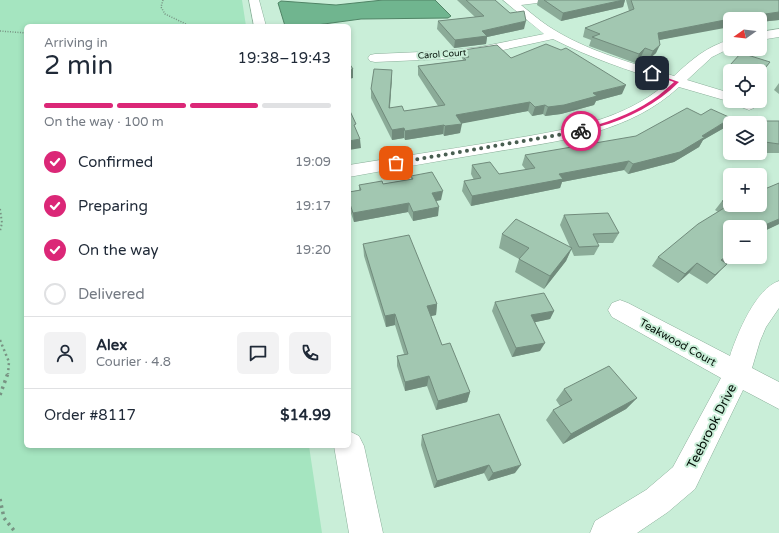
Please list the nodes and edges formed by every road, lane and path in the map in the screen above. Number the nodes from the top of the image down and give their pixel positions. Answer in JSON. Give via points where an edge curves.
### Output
{"nodes":[{"id":1,"x":163,"y":0,"type":"edge"},
{"id":2,"x":254,"y":0,"type":"edge"},
{"id":3,"x":537,"y":0,"type":"edge"},
{"id":4,"x":510,"y":1,"type":"edge"},
{"id":5,"x":186,"y":24,"type":"edge"},
{"id":6,"x":260,"y":24,"type":"edge"},
{"id":7,"x":0,"y":31,"type":"edge"},
{"id":8,"x":24,"y":33,"type":"edge"},
{"id":9,"x":779,"y":33,"type":"edge"},
{"id":10,"x":554,"y":35,"type":"junction"},
{"id":11,"x":767,"y":35,"type":"edge"},
{"id":12,"x":723,"y":47,"type":"edge"},
{"id":13,"x":376,"y":58,"type":"dead end"},
{"id":14,"x":677,"y":82,"type":"junction"},
{"id":15,"x":723,"y":96,"type":"edge"},
{"id":16,"x":351,"y":171,"type":"edge"},
{"id":17,"x":0,"y":209,"type":"edge"},
{"id":18,"x":0,"y":230,"type":"edge"},
{"id":19,"x":779,"y":290,"type":"edge"},
{"id":20,"x":620,"y":310,"type":"dead end"},
{"id":21,"x":0,"y":340,"type":"edge"},
{"id":22,"x":737,"y":374,"type":"junction"},
{"id":23,"x":0,"y":395,"type":"edge"},
{"id":24,"x":779,"y":396,"type":"edge"},
{"id":25,"x":348,"y":448,"type":"edge"},
{"id":26,"x":0,"y":500,"type":"edge"},
{"id":27,"x":16,"y":533,"type":"edge"},
{"id":28,"x":366,"y":533,"type":"edge"},
{"id":29,"x":608,"y":533,"type":"edge"}],
"edges":[{"from":1,"to":5,"type":"path","via":[[161,7],[165,14]]},
{"from":2,"to":6,"type":"street"},
{"from":3,"to":4,"type":"street"},
{"from":4,"to":10,"type":"street"},
{"from":7,"to":8,"type":"path"},
{"from":9,"to":11,"type":"street"},
{"from":10,"to":13,"type":"street","name":"Carol Court","via":[[474,52]]},
{"from":10,"to":14,"type":"street","via":[[597,55]]},
{"from":12,"to":14,"type":"street","via":[[698,61]]},
{"from":14,"to":15,"type":"street"},
{"from":14,"to":16,"type":"street","via":[[655,101],[639,110],[589,129]]},
{"from":17,"to":18,"type":"path"},
{"from":19,"to":22,"type":"street","name":"Teebrook Drive","via":[[756,321]]},
{"from":20,"to":22,"type":"street","name":"Teakwood Court"},
{"from":21,"to":23,"type":"path","via":[[8,362],[8,377]]},
{"from":22,"to":24,"type":"street","name":"Teakwood Court"},
{"from":22,"to":29,"type":"street","name":"Teebrook Drive","via":[[684,478],[657,501]]},
{"from":25,"to":28,"type":"street"},
{"from":26,"to":27,"type":"path","via":[[4,518]]}]}
